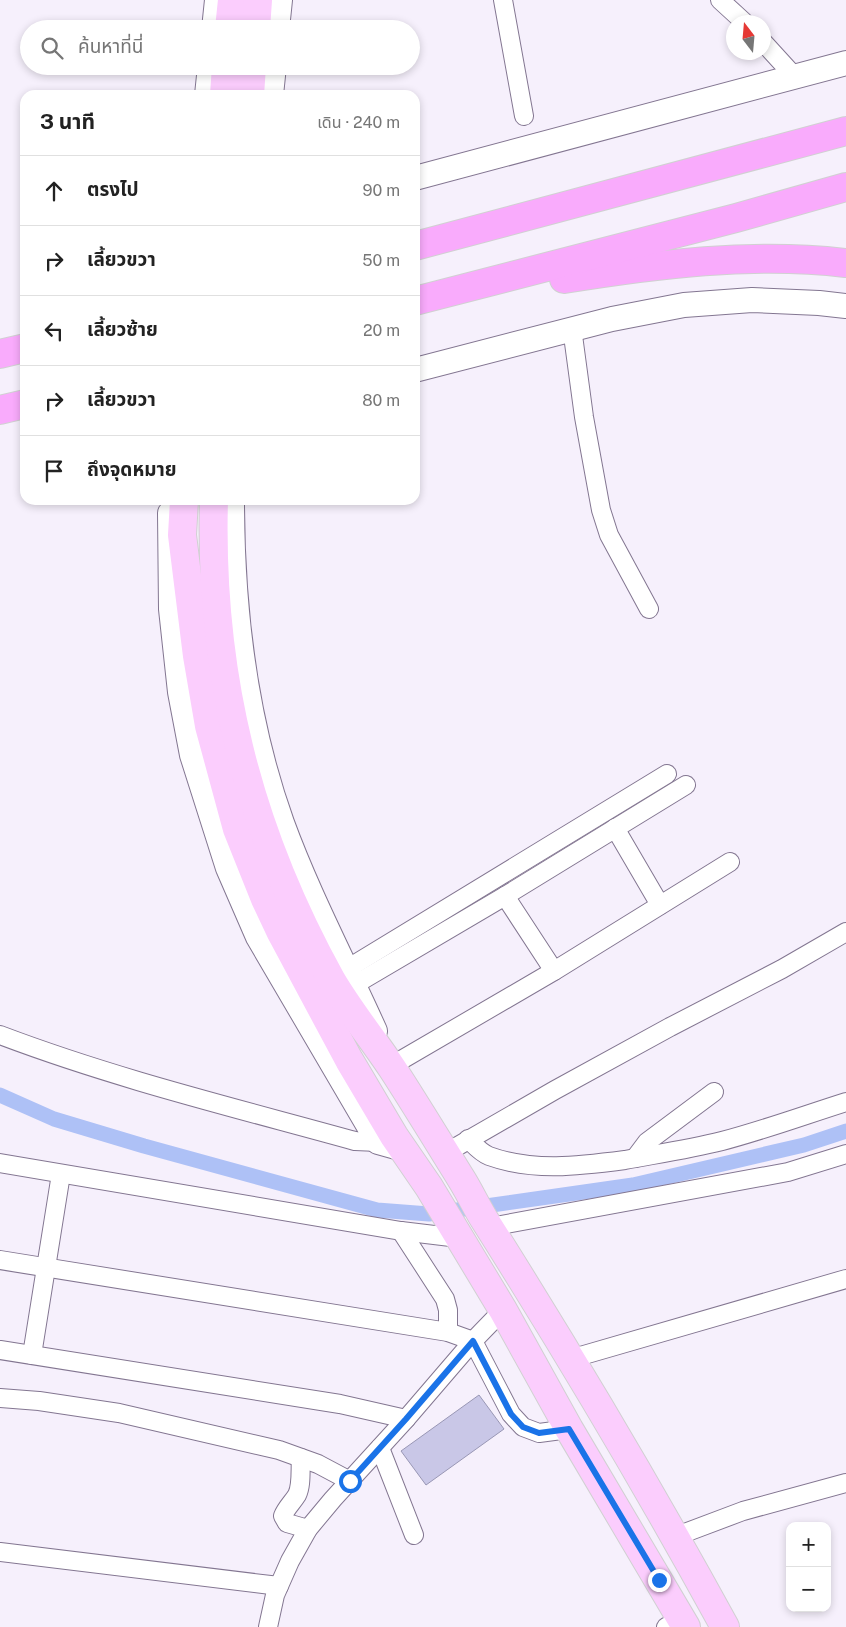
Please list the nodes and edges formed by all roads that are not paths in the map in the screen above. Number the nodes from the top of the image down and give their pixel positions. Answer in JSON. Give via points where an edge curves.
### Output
{"nodes":[{"id":1,"x":216,"y":0,"type":"edge"},
{"id":2,"x":232,"y":0,"type":"edge"},
{"id":3,"x":258,"y":0,"type":"edge"},
{"id":4,"x":280,"y":0,"type":"edge"},
{"id":5,"x":503,"y":0,"type":"edge"},
{"id":6,"x":720,"y":0,"type":"edge"},
{"id":7,"x":736,"y":15,"type":"edge"},
{"id":8,"x":215,"y":20,"type":"edge"},
{"id":9,"x":230,"y":20,"type":"edge"},
{"id":10,"x":257,"y":20,"type":"edge"},
{"id":11,"x":278,"y":20,"type":"edge"},
{"id":12,"x":771,"y":51,"type":"edge"},
{"id":13,"x":846,"y":62,"type":"edge"},
{"id":14,"x":209,"y":75,"type":"edge"},
{"id":15,"x":225,"y":75,"type":"edge"},
{"id":16,"x":251,"y":75,"type":"edge"},
{"id":17,"x":273,"y":75,"type":"edge"},
{"id":18,"x":795,"y":77,"type":"junction"},
{"id":19,"x":208,"y":90,"type":"edge"},
{"id":20,"x":224,"y":90,"type":"edge"},
{"id":21,"x":250,"y":90,"type":"edge"},
{"id":22,"x":272,"y":90,"type":"edge"},
{"id":23,"x":524,"y":116,"type":"dead end"},
{"id":24,"x":846,"y":131,"type":"edge"},
{"id":25,"x":420,"y":177,"type":"edge"},
{"id":26,"x":846,"y":187,"type":"edge"},
{"id":27,"x":420,"y":245,"type":"edge"},
{"id":28,"x":846,"y":263,"type":"edge"},
{"id":29,"x":420,"y":300,"type":"edge"},
{"id":30,"x":846,"y":306,"type":"edge"},
{"id":31,"x":420,"y":307,"type":"edge"},
{"id":32,"x":572,"y":328,"type":"junction"},
{"id":33,"x":20,"y":349,"type":"edge"},
{"id":34,"x":0,"y":354,"type":"edge"},
{"id":35,"x":420,"y":369,"type":"edge"},
{"id":36,"x":20,"y":405,"type":"edge"},
{"id":37,"x":0,"y":410,"type":"edge"},
{"id":38,"x":171,"y":505,"type":"edge"},
{"id":39,"x":184,"y":505,"type":"edge"},
{"id":40,"x":214,"y":505,"type":"edge"},
{"id":41,"x":232,"y":505,"type":"edge"},
{"id":42,"x":649,"y":609,"type":"dead end"},
{"id":43,"x":204,"y":611,"type":"junction"},
{"id":44,"x":667,"y":774,"type":"dead end"},
{"id":45,"x":686,"y":785,"type":"dead end"},
{"id":46,"x":615,"y":828,"type":"junction"},
{"id":47,"x":730,"y":862,"type":"dead end"},
{"id":48,"x":505,"y":896,"type":"junction"},
{"id":49,"x":660,"y":905,"type":"junction"},
{"id":50,"x":846,"y":932,"type":"edge"},
{"id":51,"x":554,"y":971,"type":"junction"},
{"id":52,"x":350,"y":977,"type":"junction"},
{"id":53,"x":0,"y":1035,"type":"edge"},
{"id":54,"x":391,"y":1066,"type":"junction"},
{"id":55,"x":714,"y":1092,"type":"dead end"},
{"id":56,"x":846,"y":1102,"type":"edge"},
{"id":57,"x":468,"y":1139,"type":"junction"},
{"id":58,"x":391,"y":1145,"type":"junction"},
{"id":59,"x":444,"y":1154,"type":"junction"},
{"id":60,"x":846,"y":1154,"type":"edge"},
{"id":61,"x":635,"y":1158,"type":"junction"},
{"id":62,"x":0,"y":1163,"type":"edge"},
{"id":63,"x":61,"y":1174,"type":"junction"},
{"id":64,"x":486,"y":1222,"type":"junction"},
{"id":65,"x":455,"y":1231,"type":"junction"},
{"id":66,"x":401,"y":1232,"type":"junction"},
{"id":67,"x":0,"y":1260,"type":"edge"},
{"id":68,"x":47,"y":1267,"type":"junction"},
{"id":69,"x":846,"y":1279,"type":"edge"},
{"id":70,"x":503,"y":1310,"type":"junction"},
{"id":71,"x":448,"y":1332,"type":"junction"},
{"id":72,"x":473,"y":1341,"type":"junction"},
{"id":73,"x":0,"y":1350,"type":"edge"},
{"id":74,"x":32,"y":1355,"type":"junction"},
{"id":75,"x":570,"y":1359,"type":"junction"},
{"id":76,"x":0,"y":1398,"type":"edge"},
{"id":77,"x":406,"y":1419,"type":"junction"},
{"id":78,"x":569,"y":1429,"type":"junction"},
{"id":79,"x":380,"y":1448,"type":"junction"},
{"id":80,"x":301,"y":1458,"type":"junction"},
{"id":81,"x":350,"y":1481,"type":"junction"},
{"id":82,"x":846,"y":1483,"type":"edge"},
{"id":83,"x":308,"y":1529,"type":"junction"},
{"id":84,"x":414,"y":1536,"type":"dead end"},
{"id":85,"x":674,"y":1537,"type":"junction"},
{"id":86,"x":0,"y":1552,"type":"edge"},
{"id":87,"x":279,"y":1586,"type":"junction"},
{"id":88,"x":663,"y":1588,"type":"junction"},
{"id":89,"x":678,"y":1624,"type":"edge"},
{"id":90,"x":268,"y":1627,"type":"edge"},
{"id":91,"x":724,"y":1627,"type":"edge"}],
"edges":[{"from":1,"to":8,"type":"main road"},
{"from":2,"to":9,"type":"main road"},
{"from":3,"to":10,"type":"main road"},
{"from":4,"to":11,"type":"main road"},
{"from":5,"to":23,"type":"street"},
{"from":6,"to":7,"type":"street"},
{"from":12,"to":18,"type":"street"},
{"from":13,"to":18,"type":"main road"},
{"from":14,"to":19,"type":"main road"},
{"from":15,"to":20,"type":"main road"},
{"from":16,"to":21,"type":"main road"},
{"from":17,"to":22,"type":"main road"},
{"from":18,"to":25,"type":"main road"},
{"from":24,"to":27,"type":"highway"},
{"from":26,"to":29,"type":"highway"},
{"from":28,"to":31,"type":"highway","via":[[789,258],[703,261],[554,280]]},
{"from":30,"to":32,"type":"main road","via":[[786,301],[719,302],[648,311]]},
{"from":32,"to":35,"type":"main road"},
{"from":32,"to":42,"type":"street","via":[[601,510],[609,535]]},
{"from":33,"to":34,"type":"highway"},
{"from":36,"to":37,"type":"highway"},
{"from":38,"to":58,"type":"main road","via":[[171,604],[180,692],[192,755],[228,868],[258,937]]},
{"from":39,"to":43,"type":"main road","via":[[182,535]]},
{"from":40,"to":43,"type":"main road"},
{"from":41,"to":52,"type":"main road","via":[[238,618],[257,738],[294,855]]},
{"from":43,"to":54,"type":"main road","via":[[242,761],[269,846],[304,928],[332,981]]},
{"from":43,"to":58,"type":"main road","via":[[200,675],[208,726],[226,794],[250,864],[280,933]]},
{"from":44,"to":52,"type":"street"},
{"from":45,"to":46,"type":"street"},
{"from":46,"to":48,"type":"street"},
{"from":46,"to":49,"type":"street"},
{"from":47,"to":49,"type":"street"},
{"from":48,"to":51,"type":"street"},
{"from":48,"to":52,"type":"street"},
{"from":49,"to":51,"type":"street"},
{"from":50,"to":57,"type":"street"},
{"from":51,"to":54,"type":"street"},
{"from":52,"to":54,"type":"main road"},
{"from":53,"to":58,"type":"street","via":[[179,1093],[355,1141]]},
{"from":54,"to":59,"type":"main road"},
{"from":55,"to":61,"type":"street","via":[[647,1142]]},
{"from":56,"to":61,"type":"street","via":[[722,1141]]},
{"from":57,"to":59,"type":"street"},
{"from":57,"to":61,"type":"street","via":[[487,1156],[542,1167],[590,1165]]},
{"from":58,"to":65,"type":"main road","via":[[428,1187]]},
{"from":59,"to":64,"type":"main road"},
{"from":60,"to":64,"type":"street","via":[[788,1172]]},
{"from":62,"to":63,"type":"street"},
{"from":63,"to":66,"type":"street"},
{"from":63,"to":68,"type":"street"},
{"from":64,"to":75,"type":"main road"},
{"from":65,"to":66,"type":"street"},
{"from":65,"to":70,"type":"main road"},
{"from":66,"to":71,"type":"street","via":[[445,1299]]},
{"from":67,"to":68,"type":"street"},
{"from":68,"to":71,"type":"street"},
{"from":68,"to":74,"type":"street"},
{"from":69,"to":75,"type":"street"},
{"from":70,"to":72,"type":"street"},
{"from":70,"to":78,"type":"main road"},
{"from":71,"to":72,"type":"street"},
{"from":72,"to":77,"type":"street"},
{"from":72,"to":78,"type":"street","via":[[511,1414],[523,1427],[539,1433]]},
{"from":73,"to":74,"type":"street"},
{"from":74,"to":77,"type":"street","via":[[340,1404]]},
{"from":75,"to":85,"type":"main road"},
{"from":76,"to":80,"type":"street","via":[[119,1413]]},
{"from":77,"to":79,"type":"street"},
{"from":78,"to":88,"type":"main road"},
{"from":79,"to":81,"type":"street"},
{"from":79,"to":84,"type":"street"},
{"from":80,"to":81,"type":"street"},
{"from":80,"to":83,"type":"street","via":[[299,1489],[283,1516],[287,1523]]},
{"from":81,"to":83,"type":"street"},
{"from":82,"to":85,"type":"street","via":[[743,1512]]},
{"from":83,"to":87,"type":"street"},
{"from":85,"to":88,"type":"main road"},
{"from":85,"to":91,"type":"main road"},
{"from":86,"to":87,"type":"street"},
{"from":87,"to":90,"type":"street"},
{"from":88,"to":89,"type":"main road"}]}
